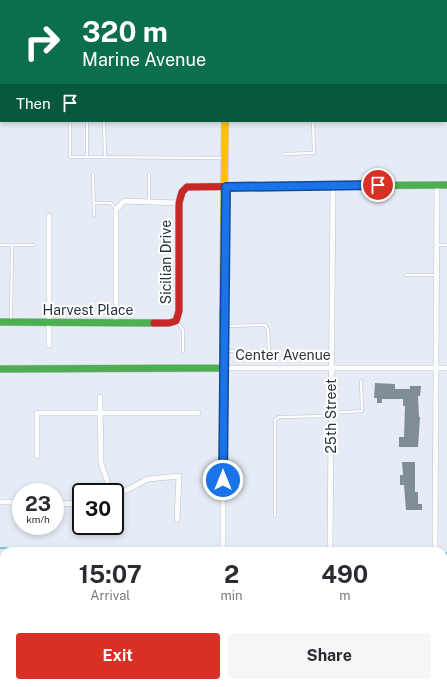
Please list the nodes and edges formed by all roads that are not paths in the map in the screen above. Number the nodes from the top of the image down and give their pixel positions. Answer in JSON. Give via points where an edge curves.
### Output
{"nodes":[{"id":1,"x":70,"y":122,"type":"edge"},
{"id":2,"x":87,"y":122,"type":"edge"},
{"id":3,"x":104,"y":122,"type":"edge"},
{"id":4,"x":225,"y":122,"type":"edge"},
{"id":5,"x":313,"y":122,"type":"edge"},
{"id":6,"x":284,"y":154,"type":"dead end"},
{"id":7,"x":87,"y":157,"type":"junction"},
{"id":8,"x":104,"y":157,"type":"junction"},
{"id":9,"x":225,"y":158,"type":"junction"},
{"id":10,"x":94,"y":174,"type":"dead end"},
{"id":11,"x":149,"y":174,"type":"dead end"},
{"id":12,"x":437,"y":185,"type":"junction"},
{"id":13,"x":447,"y":185,"type":"edge"},
{"id":14,"x":333,"y":186,"type":"junction"},
{"id":15,"x":226,"y":187,"type":"junction"},
{"id":16,"x":149,"y":202,"type":"junction"},
{"id":17,"x":94,"y":203,"type":"junction"},
{"id":18,"x":178,"y":203,"type":"junction"},
{"id":19,"x":116,"y":210,"type":"junction"},
{"id":20,"x":94,"y":215,"type":"dead end"},
{"id":21,"x":49,"y":216,"type":"dead end"},
{"id":22,"x":0,"y":245,"type":"edge"},
{"id":23,"x":12,"y":245,"type":"junction"},
{"id":24,"x":33,"y":245,"type":"dead end"},
{"id":25,"x":437,"y":245,"type":"junction"},
{"id":26,"x":447,"y":246,"type":"edge"},
{"id":27,"x":406,"y":275,"type":"dead end"},
{"id":28,"x":437,"y":275,"type":"junction"},
{"id":29,"x":176,"y":321,"type":"junction"},
{"id":30,"x":0,"y":322,"type":"edge"},
{"id":31,"x":11,"y":322,"type":"junction"},
{"id":32,"x":49,"y":323,"type":"junction"},
{"id":33,"x":116,"y":323,"type":"junction"},
{"id":34,"x":224,"y":326,"type":"junction"},
{"id":35,"x":49,"y":345,"type":"dead end"},
{"id":36,"x":183,"y":351,"type":"dead end"},
{"id":37,"x":223,"y":351,"type":"junction"},
{"id":38,"x":223,"y":368,"type":"junction"},
{"id":39,"x":331,"y":368,"type":"junction"},
{"id":40,"x":436,"y":368,"type":"junction"},
{"id":41,"x":447,"y":368,"type":"edge"},
{"id":42,"x":0,"y":369,"type":"edge"},
{"id":43,"x":361,"y":381,"type":"dead end"},
{"id":44,"x":100,"y":397,"type":"dead end"},
{"id":45,"x":100,"y":413,"type":"junction"},
{"id":46,"x":198,"y":413,"type":"dead end"},
{"id":47,"x":330,"y":415,"type":"junction"},
{"id":48,"x":38,"y":456,"type":"dead end"},
{"id":49,"x":109,"y":483,"type":"edge"},
{"id":50,"x":124,"y":491,"type":"edge"},
{"id":51,"x":0,"y":502,"type":"edge"},
{"id":52,"x":12,"y":502,"type":"edge"},
{"id":53,"x":275,"y":516,"type":"dead end"},
{"id":54,"x":177,"y":520,"type":"dead end"},
{"id":55,"x":223,"y":547,"type":"edge"},
{"id":56,"x":330,"y":547,"type":"edge"},
{"id":57,"x":435,"y":547,"type":"edge"}],
"edges":[{"from":1,"to":7,"type":"lane","via":[[70,157]]},
{"from":2,"to":7,"type":"lane"},
{"from":3,"to":8,"type":"lane"},
{"from":4,"to":9,"type":"street"},
{"from":5,"to":6,"type":"lane","via":[[314,154]]},
{"from":7,"to":8,"type":"lane"},
{"from":8,"to":9,"type":"lane"},
{"from":9,"to":15,"type":"street"},
{"from":10,"to":17,"type":"lane"},
{"from":11,"to":16,"type":"lane"},
{"from":12,"to":13,"type":"street"},
{"from":12,"to":14,"type":"street"},
{"from":12,"to":25,"type":"street"},
{"from":14,"to":15,"type":"street"},
{"from":14,"to":39,"type":"street","name":"25th Street"},
{"from":15,"to":18,"type":"street","via":[[187,187]]},
{"from":15,"to":34,"type":"street"},
{"from":16,"to":18,"type":"street"},
{"from":16,"to":19,"type":"street","via":[[124,201]]},
{"from":17,"to":19,"type":"lane","via":[[111,203]]},
{"from":17,"to":20,"type":"lane"},
{"from":18,"to":29,"type":"street","name":"Sicilian Drive","via":[[179,311]]},
{"from":19,"to":33,"type":"street"},
{"from":21,"to":32,"type":"street"},
{"from":22,"to":23,"type":"lane"},
{"from":23,"to":24,"type":"lane"},
{"from":23,"to":31,"type":"lane"},
{"from":25,"to":26,"type":"lane"},
{"from":25,"to":28,"type":"street"},
{"from":27,"to":28,"type":"lane"},
{"from":28,"to":40,"type":"street"},
{"from":29,"to":33,"type":"street","name":"Harvest Place"},
{"from":29,"to":36,"type":"lane","via":[[183,330]]},
{"from":30,"to":31,"type":"street","name":"Harvest Place"},
{"from":31,"to":32,"type":"street","name":"Harvest Place"},
{"from":32,"to":33,"type":"street","name":"Harvest Place"},
{"from":32,"to":35,"type":"street"},
{"from":34,"to":37,"type":"street"},
{"from":34,"to":37,"type":"lane","via":[[265,325],[268,330],[269,352]]},
{"from":37,"to":38,"type":"street"},
{"from":38,"to":39,"type":"street","name":"Center Avenue"},
{"from":38,"to":42,"type":"street","name":"Center Avenue"},
{"from":38,"to":55,"type":"street"},
{"from":39,"to":40,"type":"street","name":"Center Avenue"},
{"from":39,"to":47,"type":"street","name":"25th Street"},
{"from":40,"to":41,"type":"street","name":"Center Avenue"},
{"from":40,"to":57,"type":"street"},
{"from":43,"to":47,"type":"lane","via":[[362,411]]},
{"from":44,"to":45,"type":"street"},
{"from":45,"to":46,"type":"street"},
{"from":45,"to":48,"type":"street","via":[[37,414]]},
{"from":45,"to":49,"type":"street","via":[[101,463]]},
{"from":47,"to":53,"type":"lane","via":[[279,417],[275,420]]},
{"from":47,"to":56,"type":"street","name":"25th Street"},
{"from":50,"to":54,"type":"street","via":[[148,479],[179,476]]},
{"from":51,"to":52,"type":"street"}]}
